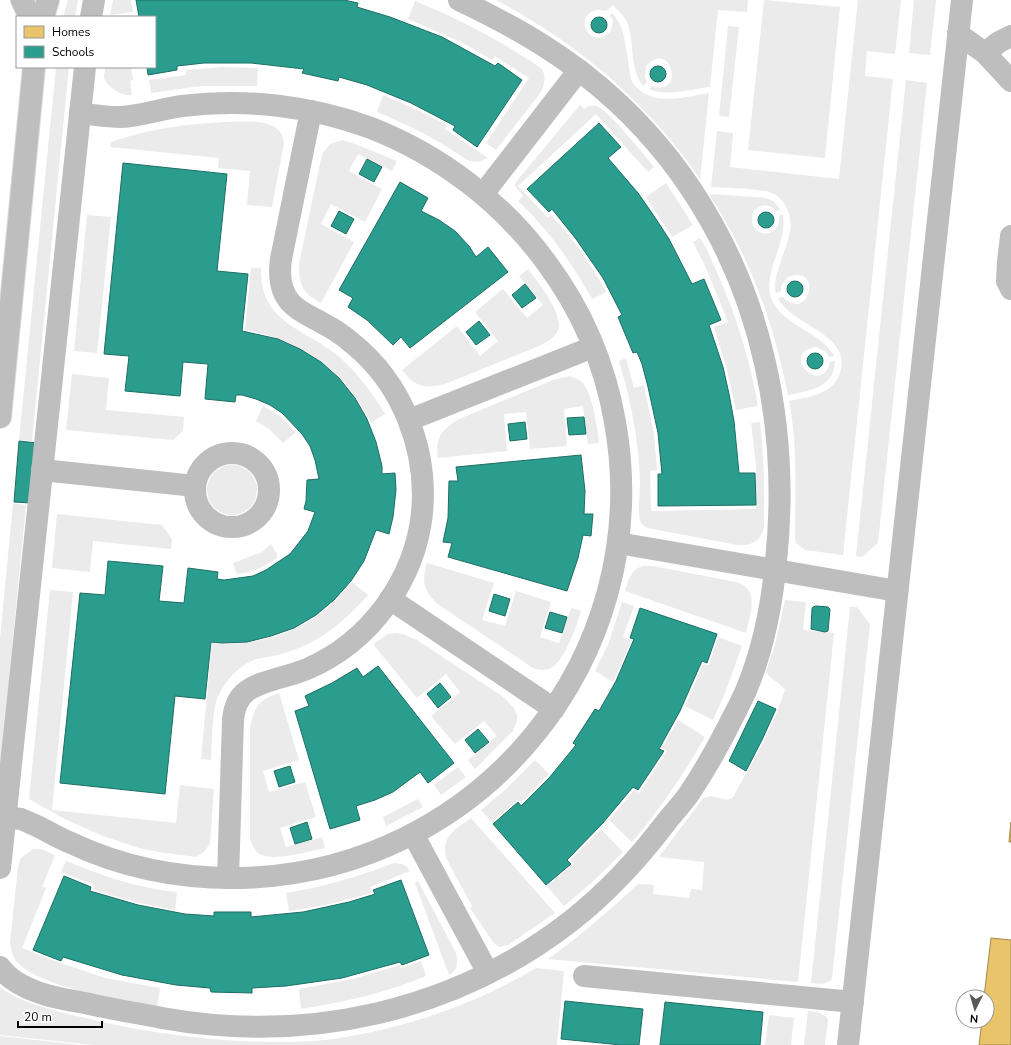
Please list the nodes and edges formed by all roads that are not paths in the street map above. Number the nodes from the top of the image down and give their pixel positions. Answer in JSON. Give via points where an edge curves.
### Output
{"nodes":[{"id":1,"x":22,"y":0,"type":"edge"},
{"id":2,"x":41,"y":0,"type":"edge"},
{"id":3,"x":48,"y":0,"type":"edge"},
{"id":4,"x":94,"y":0,"type":"edge"},
{"id":5,"x":459,"y":0,"type":"edge"},
{"id":6,"x":962,"y":0,"type":"edge"},
{"id":7,"x":30,"y":16,"type":"edge"},
{"id":8,"x":39,"y":16,"type":"edge"},
{"id":9,"x":43,"y":16,"type":"edge"},
{"id":10,"x":91,"y":16,"type":"edge"},
{"id":11,"x":958,"y":34,"type":"junction"},
{"id":12,"x":1011,"y":36,"type":"edge"},
{"id":13,"x":985,"y":53,"type":"junction"},
{"id":14,"x":34,"y":68,"type":"edge"},
{"id":15,"x":85,"y":68,"type":"edge"},
{"id":16,"x":579,"y":70,"type":"junction"},
{"id":17,"x":1011,"y":81,"type":"edge"},
{"id":18,"x":311,"y":111,"type":"junction"},
{"id":19,"x":80,"y":113,"type":"junction"},
{"id":20,"x":483,"y":194,"type":"junction"},
{"id":21,"x":1011,"y":236,"type":"edge"},
{"id":22,"x":1011,"y":289,"type":"edge"},
{"id":23,"x":593,"y":347,"type":"junction"},
{"id":24,"x":0,"y":417,"type":"edge"},
{"id":25,"x":409,"y":420,"type":"junction"},
{"id":26,"x":42,"y":470,"type":"junction"},
{"id":27,"x":195,"y":486,"type":"dead end"},
{"id":28,"x":618,"y":543,"type":"junction"},
{"id":29,"x":776,"y":570,"type":"junction"},
{"id":30,"x":898,"y":591,"type":"junction"},
{"id":31,"x":390,"y":599,"type":"junction"},
{"id":32,"x":554,"y":709,"type":"junction"},
{"id":33,"x":5,"y":817,"type":"junction"},
{"id":34,"x":413,"y":834,"type":"junction"},
{"id":35,"x":0,"y":868,"type":"edge"},
{"id":36,"x":228,"y":878,"type":"junction"},
{"id":37,"x":0,"y":967,"type":"edge"},
{"id":38,"x":488,"y":973,"type":"junction"},
{"id":39,"x":584,"y":976,"type":"dead end"},
{"id":40,"x":852,"y":1002,"type":"junction"},
{"id":41,"x":848,"y":1045,"type":"edge"}],
"edges":[{"from":1,"to":7,"type":"street"},
{"from":2,"to":8,"type":"street"},
{"from":3,"to":9,"type":"street"},
{"from":4,"to":10,"type":"street"},
{"from":5,"to":16,"type":"street","via":[[534,39]]},
{"from":6,"to":11,"type":"street"},
{"from":11,"to":13,"type":"street"},
{"from":11,"to":30,"type":"street"},
{"from":12,"to":13,"type":"street"},
{"from":13,"to":17,"type":"street"},
{"from":14,"to":24,"type":"street"},
{"from":15,"to":19,"type":"street"},
{"from":16,"to":20,"type":"street"},
{"from":16,"to":29,"type":"street","via":[[622,106],[677,169],[717,233],[744,290],[760,343],[777,425],[781,494]]},
{"from":18,"to":19,"type":"street","via":[[224,103],[181,106],[121,117]]},
{"from":18,"to":20,"type":"street","via":[[371,128],[410,146]]},
{"from":18,"to":25,"type":"street","via":[[281,259],[280,281],[283,292],[298,309],[335,330],[368,358],[389,383]]},
{"from":19,"to":26,"type":"street"},
{"from":20,"to":23,"type":"street","via":[[513,222],[554,272]]},
{"from":21,"to":22,"type":"street","via":[[1007,281]]},
{"from":23,"to":25,"type":"street"},
{"from":23,"to":28,"type":"street","via":[[613,408],[619,450],[622,493]]},
{"from":25,"to":31,"type":"street","via":[[420,462],[422,515],[412,556]]},
{"from":26,"to":27,"type":"street"},
{"from":26,"to":33,"type":"street"},
{"from":28,"to":29,"type":"street"},
{"from":28,"to":32,"type":"street","via":[[610,585],[592,639]]},
{"from":29,"to":30,"type":"street"},
{"from":29,"to":38,"type":"street","via":[[766,625],[747,690],[709,762],[687,797],[633,864],[593,902],[549,937]]},
{"from":30,"to":40,"type":"street"},
{"from":31,"to":32,"type":"street"},
{"from":31,"to":36,"type":"street","via":[[367,628],[333,655],[300,672],[254,686],[238,700],[233,720]]},
{"from":32,"to":34,"type":"street","via":[[524,747],[494,777],[461,804]]},
{"from":33,"to":35,"type":"street"},
{"from":33,"to":36,"type":"street","via":[[21,819],[74,845],[121,862],[176,874]]},
{"from":34,"to":36,"type":"street","via":[[386,847],[326,867],[283,875]]},
{"from":34,"to":38,"type":"street"},
{"from":37,"to":38,"type":"street","via":[[15,982],[61,998],[179,1021],[262,1028],[345,1021],[372,1015],[426,1000]]},
{"from":39,"to":40,"type":"street"},
{"from":40,"to":41,"type":"street"}]}
